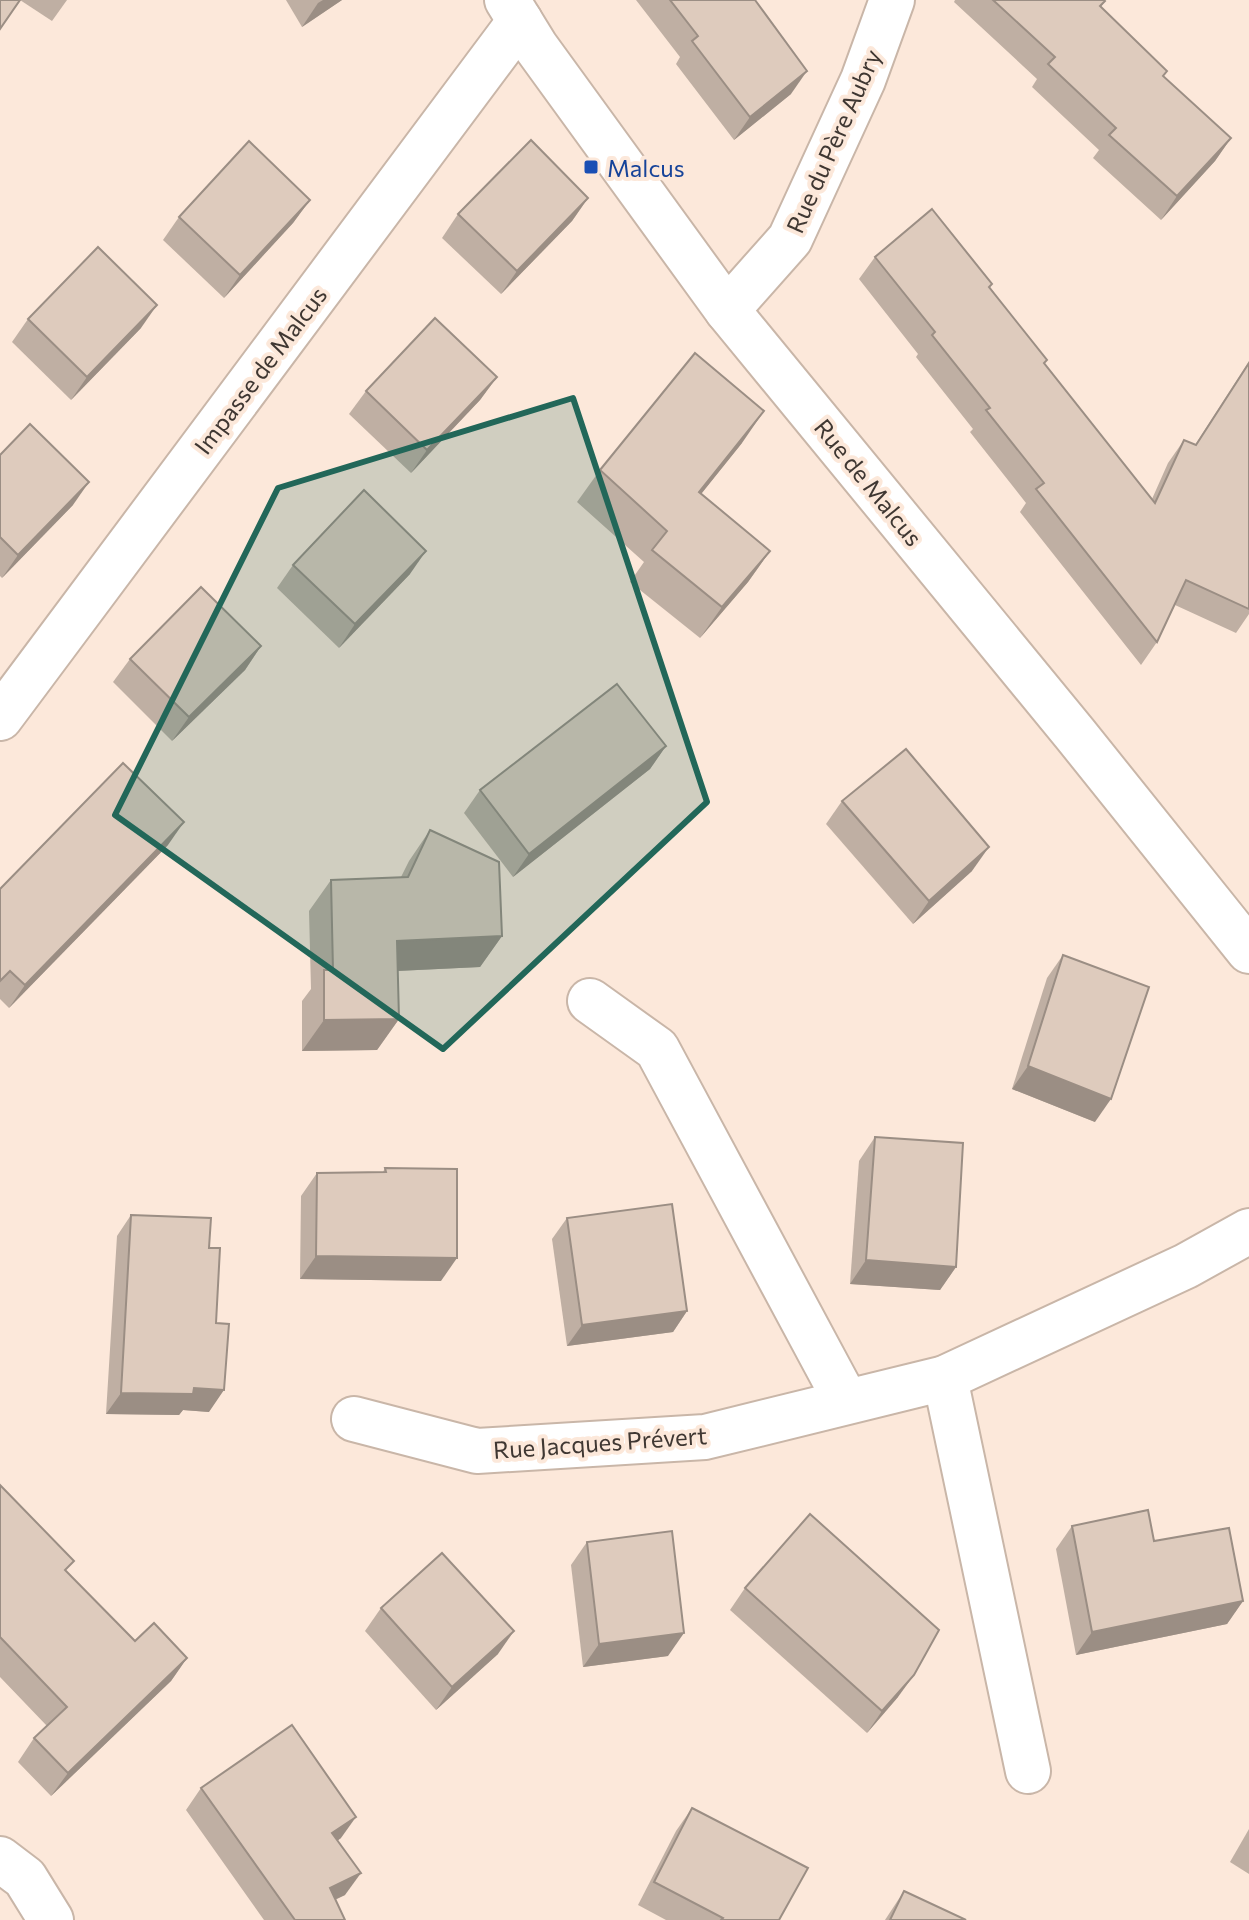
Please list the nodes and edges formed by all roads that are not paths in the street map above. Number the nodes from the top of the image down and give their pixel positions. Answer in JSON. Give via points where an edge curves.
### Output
{"nodes":[{"id":1,"x":892,"y":0,"type":"edge"},
{"id":2,"x":514,"y":11,"type":"edge"},
{"id":3,"x":727,"y":310,"type":"junction"},
{"id":4,"x":0,"y":718,"type":"edge"},
{"id":5,"x":1249,"y":951,"type":"edge"},
{"id":6,"x":590,"y":1001,"type":"dead end"},
{"id":7,"x":1249,"y":1231,"type":"edge"},
{"id":8,"x":945,"y":1378,"type":"junction"},
{"id":9,"x":846,"y":1401,"type":"junction"},
{"id":10,"x":354,"y":1419,"type":"dead end"},
{"id":11,"x":1028,"y":1771,"type":"dead end"},
{"id":12,"x":0,"y":1859,"type":"edge"},
{"id":13,"x":51,"y":1920,"type":"edge"}],
"edges":[{"from":1,"to":3,"type":"street","name":"Rue du Père Aubry","via":[[863,80],[790,239]]},
{"from":2,"to":3,"type":"street","name":"Rue de Malcus"},
{"from":2,"to":4,"type":"street","name":"Impasse de Malcus"},
{"from":3,"to":5,"type":"street","name":"Rue de Malcus"},
{"from":6,"to":9,"type":"street","via":[[657,1049]]},
{"from":7,"to":8,"type":"street","name":"Rue Jacques Prévert","via":[[1186,1266]]},
{"from":8,"to":9,"type":"street","name":"Rue Jacques Prévert"},
{"from":8,"to":11,"type":"street"},
{"from":9,"to":10,"type":"street","name":"Rue Jacques Prévert","via":[[705,1437],[477,1451]]},
{"from":12,"to":13,"type":"street","via":[[25,1878]]}]}
